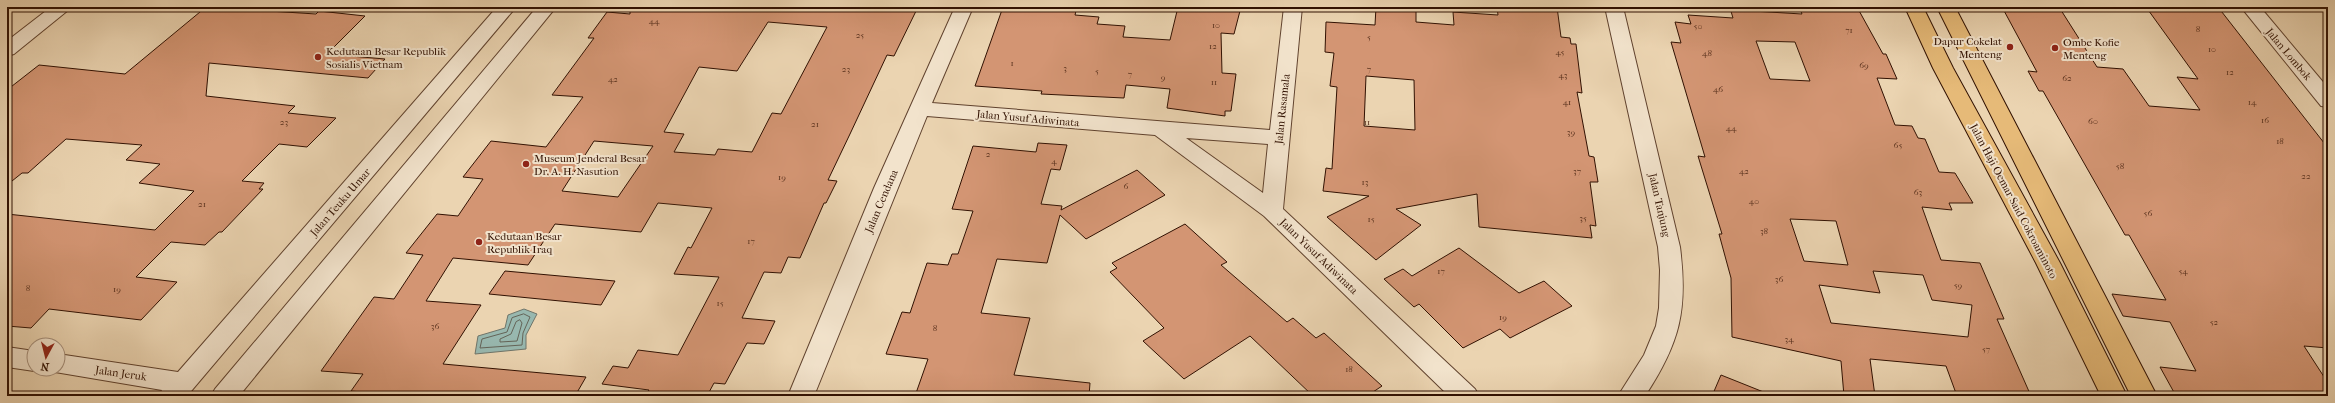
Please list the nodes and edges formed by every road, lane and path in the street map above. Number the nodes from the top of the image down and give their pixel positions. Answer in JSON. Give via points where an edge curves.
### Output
{"nodes":[{"id":1,"x":63,"y":7,"type":"edge"},
{"id":2,"x":507,"y":7,"type":"edge"},
{"id":3,"x":547,"y":7,"type":"edge"},
{"id":4,"x":964,"y":7,"type":"edge"},
{"id":5,"x":1293,"y":7,"type":"edge"},
{"id":6,"x":1614,"y":7,"type":"edge"},
{"id":7,"x":1914,"y":7,"type":"edge"},
{"id":8,"x":1946,"y":7,"type":"edge"},
{"id":9,"x":2250,"y":7,"type":"edge"},
{"id":10,"x":7,"y":50,"type":"edge"},
{"id":11,"x":450,"y":74,"type":"junction"},
{"id":12,"x":489,"y":77,"type":"junction"},
{"id":13,"x":2328,"y":101,"type":"edge"},
{"id":14,"x":921,"y":109,"type":"junction"},
{"id":15,"x":1160,"y":129,"type":"junction"},
{"id":16,"x":1279,"y":138,"type":"junction"},
{"id":17,"x":1272,"y":211,"type":"junction"},
{"id":18,"x":7,"y":357,"type":"edge"},
{"id":19,"x":26,"y":360,"type":"edge"},
{"id":20,"x":66,"y":366,"type":"edge"},
{"id":21,"x":178,"y":389,"type":"edge"},
{"id":22,"x":224,"y":396,"type":"edge"},
{"id":23,"x":801,"y":396,"type":"edge"},
{"id":24,"x":1466,"y":396,"type":"edge"},
{"id":25,"x":1631,"y":396,"type":"edge"},
{"id":26,"x":2114,"y":396,"type":"edge"},
{"id":27,"x":2144,"y":396,"type":"edge"}],
"edges":[{"from":1,"to":10,"type":"street"},
{"from":2,"to":11,"type":"street","name":"Jalan Teuku Umar"},
{"from":3,"to":12,"type":"street"},
{"from":4,"to":14,"type":"street","name":"Jalan Cendana"},
{"from":5,"to":16,"type":"street","name":"Jalan Rasamala"},
{"from":6,"to":25,"type":"street","name":"Jalan Tanjung","via":[[1669,247],[1674,282],[1671,320],[1652,366]]},
{"from":7,"to":26,"type":"main road","name":"Jalan Haji Oemar Said Cokroaminoto","via":[[1943,68],[2048,263]]},
{"from":8,"to":27,"type":"main road"},
{"from":9,"to":13,"type":"street","name":"Jalan Lombok"},
{"from":11,"to":12,"type":"street"},
{"from":11,"to":21,"type":"street","name":"Jalan Teuku Umar"},
{"from":12,"to":22,"type":"street"},
{"from":14,"to":15,"type":"street","name":"Jalan Yusuf Adiwinata"},
{"from":14,"to":23,"type":"street","name":"Jalan Cendana"},
{"from":15,"to":16,"type":"street","name":"Jalan Yusuf Adiwinata"},
{"from":15,"to":17,"type":"street","name":"Jalan Yusuf Adiwinata"},
{"from":16,"to":17,"type":"street","name":"Jalan Rasamala"},
{"from":17,"to":24,"type":"street","name":"Jalan Yusuf Adiwinata"},
{"from":18,"to":19,"type":"street"},
{"from":20,"to":21,"type":"street","name":"Jalan Jeruk"}]}
